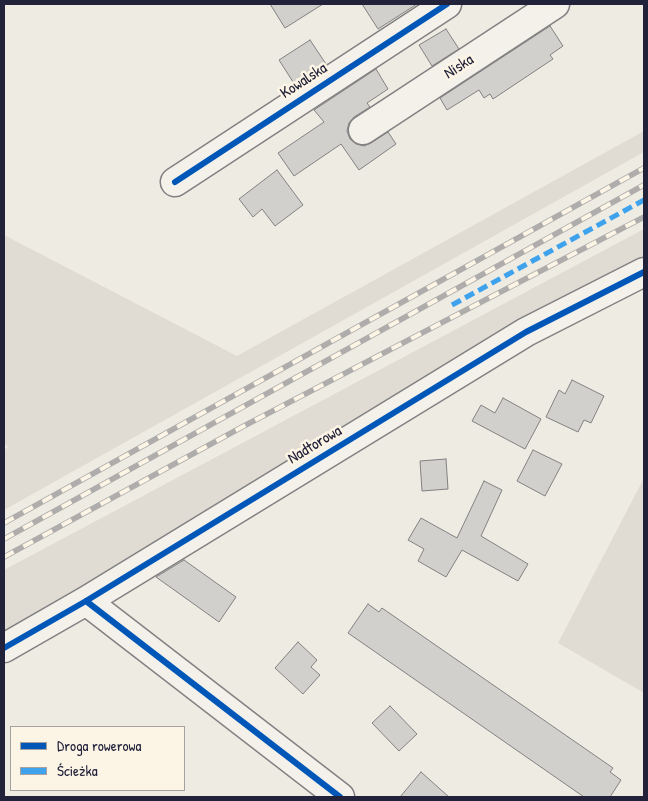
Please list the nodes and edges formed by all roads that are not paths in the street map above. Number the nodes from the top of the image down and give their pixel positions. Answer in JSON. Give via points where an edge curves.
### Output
{"nodes":[{"id":1,"x":447,"y":4,"type":"edge"},
{"id":2,"x":555,"y":4,"type":"edge"},
{"id":3,"x":363,"y":130,"type":"dead end"},
{"id":4,"x":175,"y":182,"type":"dead end"},
{"id":5,"x":644,"y":272,"type":"edge"},
{"id":6,"x":86,"y":601,"type":"junction"},
{"id":7,"x":4,"y":648,"type":"edge"},
{"id":8,"x":340,"y":797,"type":"edge"}],
"edges":[{"from":1,"to":4,"type":"street","name":"Kowalska"},
{"from":2,"to":3,"type":"street","name":"Niska"},
{"from":5,"to":6,"type":"street","name":"Nadtorowa","via":[[526,332]]},
{"from":6,"to":7,"type":"street","name":"Nadtorowa"},
{"from":6,"to":8,"type":"street"}]}
